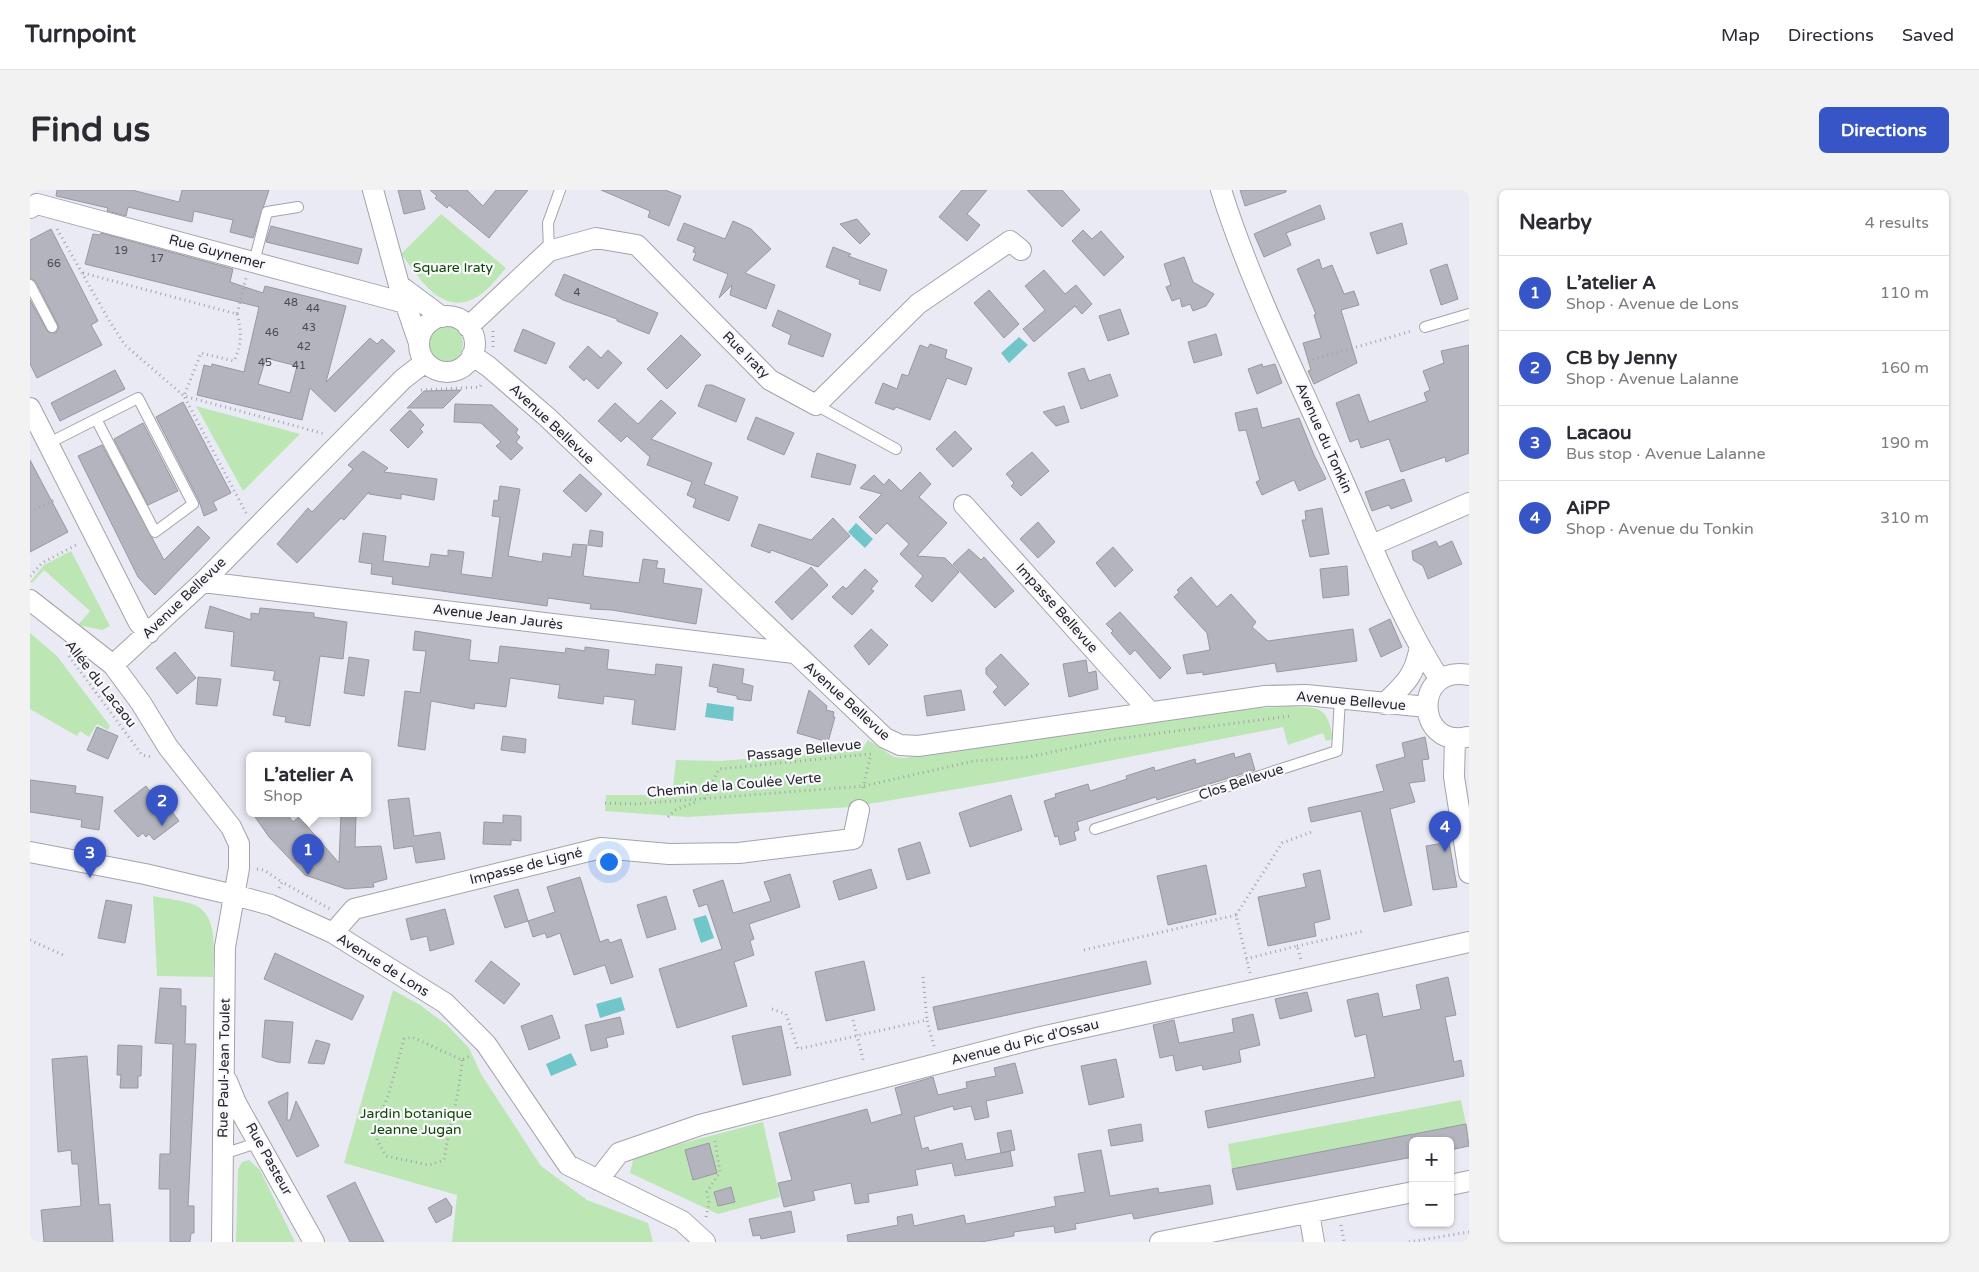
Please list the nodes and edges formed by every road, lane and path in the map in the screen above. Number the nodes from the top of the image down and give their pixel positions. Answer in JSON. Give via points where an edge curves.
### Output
{"nodes":[{"id":1,"x":373,"y":190,"type":"edge"},
{"id":2,"x":560,"y":190,"type":"edge"},
{"id":3,"x":1221,"y":190,"type":"edge"},
{"id":4,"x":38,"y":204,"type":"edge"},
{"id":5,"x":298,"y":207,"type":"dead end"},
{"id":6,"x":1021,"y":250,"type":"dead end"},
{"id":7,"x":550,"y":251,"type":"junction"},
{"id":8,"x":252,"y":261,"type":"junction"},
{"id":9,"x":82,"y":273,"type":"junction"},
{"id":10,"x":30,"y":285,"type":"edge"},
{"id":11,"x":402,"y":294,"type":"junction"},
{"id":12,"x":237,"y":314,"type":"junction"},
{"id":13,"x":1469,"y":314,"type":"edge"},
{"id":14,"x":442,"y":317,"type":"junction"},
{"id":15,"x":52,"y":327,"type":"dead end"},
{"id":16,"x":468,"y":327,"type":"junction"},
{"id":17,"x":1425,"y":327,"type":"joint"},
{"id":18,"x":422,"y":352,"type":"junction"},
{"id":19,"x":472,"y":355,"type":"junction"},
{"id":20,"x":1292,"y":366,"type":"junction"},
{"id":21,"x":184,"y":396,"type":"junction"},
{"id":22,"x":816,"y":405,"type":"junction"},
{"id":23,"x":30,"y":408,"type":"edge"},
{"id":24,"x":96,"y":420,"type":"junction"},
{"id":25,"x":342,"y":438,"type":"junction"},
{"id":26,"x":47,"y":444,"type":"junction"},
{"id":27,"x":896,"y":449,"type":"dead end"},
{"id":28,"x":70,"y":492,"type":"junction"},
{"id":29,"x":1469,"y":503,"type":"edge"},
{"id":30,"x":964,"y":505,"type":"dead end"},
{"id":31,"x":30,"y":512,"type":"edge"},
{"id":32,"x":255,"y":529,"type":"junction"},
{"id":33,"x":94,"y":535,"type":"junction"},
{"id":34,"x":1372,"y":546,"type":"junction"},
{"id":35,"x":30,"y":576,"type":"edge"},
{"id":36,"x":202,"y":582,"type":"junction"},
{"id":37,"x":30,"y":600,"type":"edge"},
{"id":38,"x":148,"y":633,"type":"junction"},
{"id":39,"x":1420,"y":646,"type":"junction"},
{"id":40,"x":66,"y":652,"type":"dead end"},
{"id":41,"x":794,"y":653,"type":"junction"},
{"id":42,"x":114,"y":665,"type":"junction"},
{"id":43,"x":1469,"y":675,"type":"edge"},
{"id":44,"x":1440,"y":680,"type":"junction"},
{"id":45,"x":1340,"y":700,"type":"junction"},
{"id":46,"x":1384,"y":704,"type":"junction"},
{"id":47,"x":1427,"y":707,"type":"junction"},
{"id":48,"x":1150,"y":712,"type":"junction"},
{"id":49,"x":1292,"y":716,"type":"dead end"},
{"id":50,"x":885,"y":738,"type":"junction"},
{"id":51,"x":1462,"y":738,"type":"edge"},
{"id":52,"x":871,"y":754,"type":"junction"},
{"id":53,"x":153,"y":757,"type":"dead end"},
{"id":54,"x":864,"y":786,"type":"junction"},
{"id":55,"x":703,"y":799,"type":"junction"},
{"id":56,"x":605,"y":803,"type":"dead end"},
{"id":57,"x":859,"y":810,"type":"dead end"},
{"id":58,"x":668,"y":817,"type":"dead end"},
{"id":59,"x":1095,"y":829,"type":"dead end"},
{"id":60,"x":1314,"y":831,"type":"dead end"},
{"id":61,"x":30,"y":852,"type":"edge"},
{"id":62,"x":239,"y":868,"type":"junction"},
{"id":63,"x":1469,"y":874,"type":"edge"},
{"id":64,"x":282,"y":882,"type":"dead end"},
{"id":65,"x":234,"y":895,"type":"junction"},
{"id":66,"x":1236,"y":915,"type":"junction"},
{"id":67,"x":1364,"y":931,"type":"dead end"},
{"id":68,"x":333,"y":933,"type":"junction"},
{"id":69,"x":30,"y":940,"type":"edge"},
{"id":70,"x":1469,"y":942,"type":"edge"},
{"id":71,"x":1297,"y":946,"type":"junction"},
{"id":72,"x":1084,"y":950,"type":"dead end"},
{"id":73,"x":63,"y":955,"type":"dead end"},
{"id":74,"x":1246,"y":959,"type":"junction"},
{"id":75,"x":923,"y":977,"type":"dead end"},
{"id":76,"x":1305,"y":978,"type":"junction"},
{"id":77,"x":1254,"y":990,"type":"junction"},
{"id":78,"x":772,"y":1009,"type":"dead end"},
{"id":79,"x":852,"y":1020,"type":"dead end"},
{"id":80,"x":927,"y":1020,"type":"junction"},
{"id":81,"x":856,"y":1036,"type":"junction"},
{"id":82,"x":486,"y":1044,"type":"junction"},
{"id":83,"x":462,"y":1060,"type":"junction"},
{"id":84,"x":939,"y":1063,"type":"junction"},
{"id":85,"x":225,"y":1075,"type":"junction"},
{"id":86,"x":868,"y":1081,"type":"junction"},
{"id":87,"x":716,"y":1120,"type":"junction"},
{"id":88,"x":260,"y":1142,"type":"junction"},
{"id":89,"x":223,"y":1154,"type":"junction"},
{"id":90,"x":598,"y":1180,"type":"junction"},
{"id":91,"x":1469,"y":1181,"type":"edge"},
{"id":92,"x":1454,"y":1184,"type":"edge"},
{"id":93,"x":1409,"y":1193,"type":"edge"},
{"id":94,"x":1309,"y":1213,"type":"junction"},
{"id":95,"x":1469,"y":1232,"type":"edge"},
{"id":96,"x":704,"y":1241,"type":"edge"},
{"id":97,"x":222,"y":1242,"type":"edge"},
{"id":98,"x":314,"y":1242,"type":"edge"},
{"id":99,"x":1160,"y":1242,"type":"edge"},
{"id":100,"x":1314,"y":1242,"type":"edge"},
{"id":101,"x":1409,"y":1242,"type":"edge"}],
"edges":[{"from":1,"to":11,"type":"street"},
{"from":2,"to":7,"type":"lane","via":[[548,223]]},
{"from":3,"to":20,"type":"street","name":"Avenue du Tonkin","via":[[1234,232]]},
{"from":4,"to":8,"type":"street","name":"Rue Guynemer"},
{"from":4,"to":9,"type":"path"},
{"from":5,"to":8,"type":"lane","via":[[267,212]]},
{"from":6,"to":22,"type":"street","via":[[1010,241],[918,304]]},
{"from":7,"to":16,"type":"street","name":"Rue Iraty"},
{"from":7,"to":22,"type":"street","name":"Rue Iraty","via":[[596,238],[637,245],[770,380]]},
{"from":8,"to":11,"type":"street","name":"Rue Guynemer"},
{"from":8,"to":12,"type":"path"},
{"from":9,"to":12,"type":"path"},
{"from":9,"to":21,"type":"path","via":[[125,345]]},
{"from":10,"to":15,"type":"lane"},
{"from":11,"to":14,"type":"street"},
{"from":11,"to":18,"type":"street"},
{"from":12,"to":21,"type":"path","via":[[241,338],[234,361],[201,353]]},
{"from":13,"to":17,"type":"lane"},
{"from":14,"to":16,"type":"street","via":[[454,317]]},
{"from":14,"to":18,"type":"street","via":[[423,329]]},
{"from":16,"to":19,"type":"street","via":[[474,340]]},
{"from":17,"to":20,"type":"path"},
{"from":18,"to":19,"type":"street","via":[[432,368],[450,372],[467,363]]},
{"from":18,"to":25,"type":"street","name":"Avenue Bellevue","via":[[403,379]]},
{"from":19,"to":41,"type":"street","name":"Avenue Bellevue","via":[[546,417]]},
{"from":20,"to":34,"type":"street","name":"Avenue du Tonkin"},
{"from":21,"to":25,"type":"path"},
{"from":21,"to":32,"type":"path"},
{"from":22,"to":27,"type":"lane"},
{"from":23,"to":26,"type":"street"},
{"from":24,"to":24,"type":"lane","via":[[155,532],[193,504],[138,398]]},
{"from":24,"to":26,"type":"lane"},
{"from":25,"to":32,"type":"street","name":"Avenue Bellevue"},
{"from":26,"to":28,"type":"street"},
{"from":28,"to":31,"type":"path"},
{"from":28,"to":33,"type":"street"},
{"from":29,"to":34,"type":"street"},
{"from":30,"to":48,"type":"street","name":"Impasse Bellevue"},
{"from":32,"to":36,"type":"street","name":"Avenue Bellevue"},
{"from":33,"to":35,"type":"path","via":[[42,562]]},
{"from":33,"to":38,"type":"street","via":[[139,623]]},
{"from":34,"to":39,"type":"street","name":"Avenue du Tonkin"},
{"from":36,"to":38,"type":"street","name":"Avenue Bellevue"},
{"from":36,"to":41,"type":"street","name":"Avenue Jean Jaurès"},
{"from":37,"to":42,"type":"street"},
{"from":38,"to":42,"type":"street","name":"Avenue Bellevue"},
{"from":39,"to":44,"type":"street","name":"Avenue du Tonkin"},
{"from":39,"to":46,"type":"street","via":[[1410,679]]},
{"from":40,"to":53,"type":"path","name":"Allée du Lacaou","via":[[142,755]]},
{"from":41,"to":50,"type":"street","name":"Avenue Bellevue"},
{"from":42,"to":62,"type":"street","via":[[168,747],[231,827],[239,844]]},
{"from":43,"to":44,"type":"street","via":[[1449,675]]},
{"from":44,"to":47,"type":"street","via":[[1428,696]]},
{"from":45,"to":46,"type":"street","name":"Avenue Bellevue"},
{"from":45,"to":48,"type":"street","name":"Avenue Bellevue","via":[[1306,695],[1264,696]]},
{"from":45,"to":59,"type":"lane","name":"Clos Bellevue","via":[[1337,751]]},
{"from":46,"to":47,"type":"street","name":"Avenue Bellevue"},
{"from":47,"to":51,"type":"street","via":[[1432,724],[1438,731]]},
{"from":48,"to":50,"type":"street","name":"Avenue Bellevue","via":[[918,746],[900,745]]},
{"from":49,"to":54,"type":"path","name":"Chemin de la Coulée Verte","via":[[1108,740],[1029,757],[974,761]]},
{"from":50,"to":52,"type":"path","name":"Passage Bellevue"},
{"from":51,"to":63,"type":"street","via":[[1454,777]]},
{"from":52,"to":54,"type":"path"},
{"from":52,"to":55,"type":"path","name":"Passage Bellevue","via":[[719,769]]},
{"from":54,"to":55,"type":"path","name":"Chemin de la Coulée Verte"},
{"from":55,"to":56,"type":"path","name":"Chemin de la Coulée Verte"},
{"from":55,"to":58,"type":"path","via":[[675,810]]},
{"from":57,"to":68,"type":"street","name":"Impasse de Ligné","via":[[853,839],[739,853],[669,854],[601,848],[354,909]]},
{"from":60,"to":66,"type":"path","via":[[1282,843]]},
{"from":61,"to":65,"type":"street","name":"Avenue de Lons"},
{"from":62,"to":64,"type":"path","via":[[264,870]]},
{"from":62,"to":65,"type":"street"},
{"from":65,"to":68,"type":"street","name":"Avenue de Lons","via":[[271,906]]},
{"from":65,"to":85,"type":"street","name":"Rue Paul-Jean Toulet","via":[[224,947]]},
{"from":66,"to":72,"type":"path"},
{"from":66,"to":74,"type":"path"},
{"from":67,"to":71,"type":"path"},
{"from":68,"to":82,"type":"street","name":"Avenue de Lons","via":[[445,1003]]},
{"from":69,"to":73,"type":"path"},
{"from":70,"to":76,"type":"street","name":"Avenue du Pic d'Ossau"},
{"from":71,"to":74,"type":"path"},
{"from":71,"to":76,"type":"path"},
{"from":74,"to":77,"type":"path"},
{"from":75,"to":80,"type":"path"},
{"from":76,"to":77,"type":"street","name":"Avenue du Pic d'Ossau"},
{"from":77,"to":84,"type":"street","name":"Avenue du Pic d'Ossau"},
{"from":78,"to":81,"type":"path","via":[[786,1014],[798,1049]]},
{"from":79,"to":81,"type":"path"},
{"from":80,"to":81,"type":"path"},
{"from":80,"to":84,"type":"path"},
{"from":81,"to":86,"type":"path"},
{"from":82,"to":83,"type":"path"},
{"from":82,"to":90,"type":"street","name":"Avenue de Lons","via":[[568,1165]]},
{"from":83,"to":83,"type":"path","via":[[412,1037],[404,1039],[376,1126],[377,1140],[386,1156],[430,1165],[444,1160]]},
{"from":84,"to":86,"type":"street","name":"Avenue du Pic d'Ossau"},
{"from":85,"to":88,"type":"street","name":"Rue Pasteur","via":[[236,1102]]},
{"from":85,"to":89,"type":"street","name":"Rue Paul-Jean Toulet"},
{"from":86,"to":87,"type":"street","name":"Avenue du Pic d'Ossau"},
{"from":87,"to":90,"type":"street","name":"Avenue du Pic d'Ossau","via":[[619,1153]]},
{"from":87,"to":96,"type":"path","via":[[714,1146],[720,1172],[707,1192],[709,1203]]},
{"from":88,"to":89,"type":"lane"},
{"from":88,"to":98,"type":"street","name":"Rue Pasteur"},
{"from":89,"to":97,"type":"street","name":"Rue Paul-Jean Toulet"},
{"from":90,"to":96,"type":"street","name":"Avenue de Lons","via":[[682,1221]]},
{"from":91,"to":92,"type":"street"},
{"from":93,"to":94,"type":"street"},
{"from":94,"to":99,"type":"street"},
{"from":94,"to":100,"type":"street"},
{"from":95,"to":101,"type":"path"}]}
